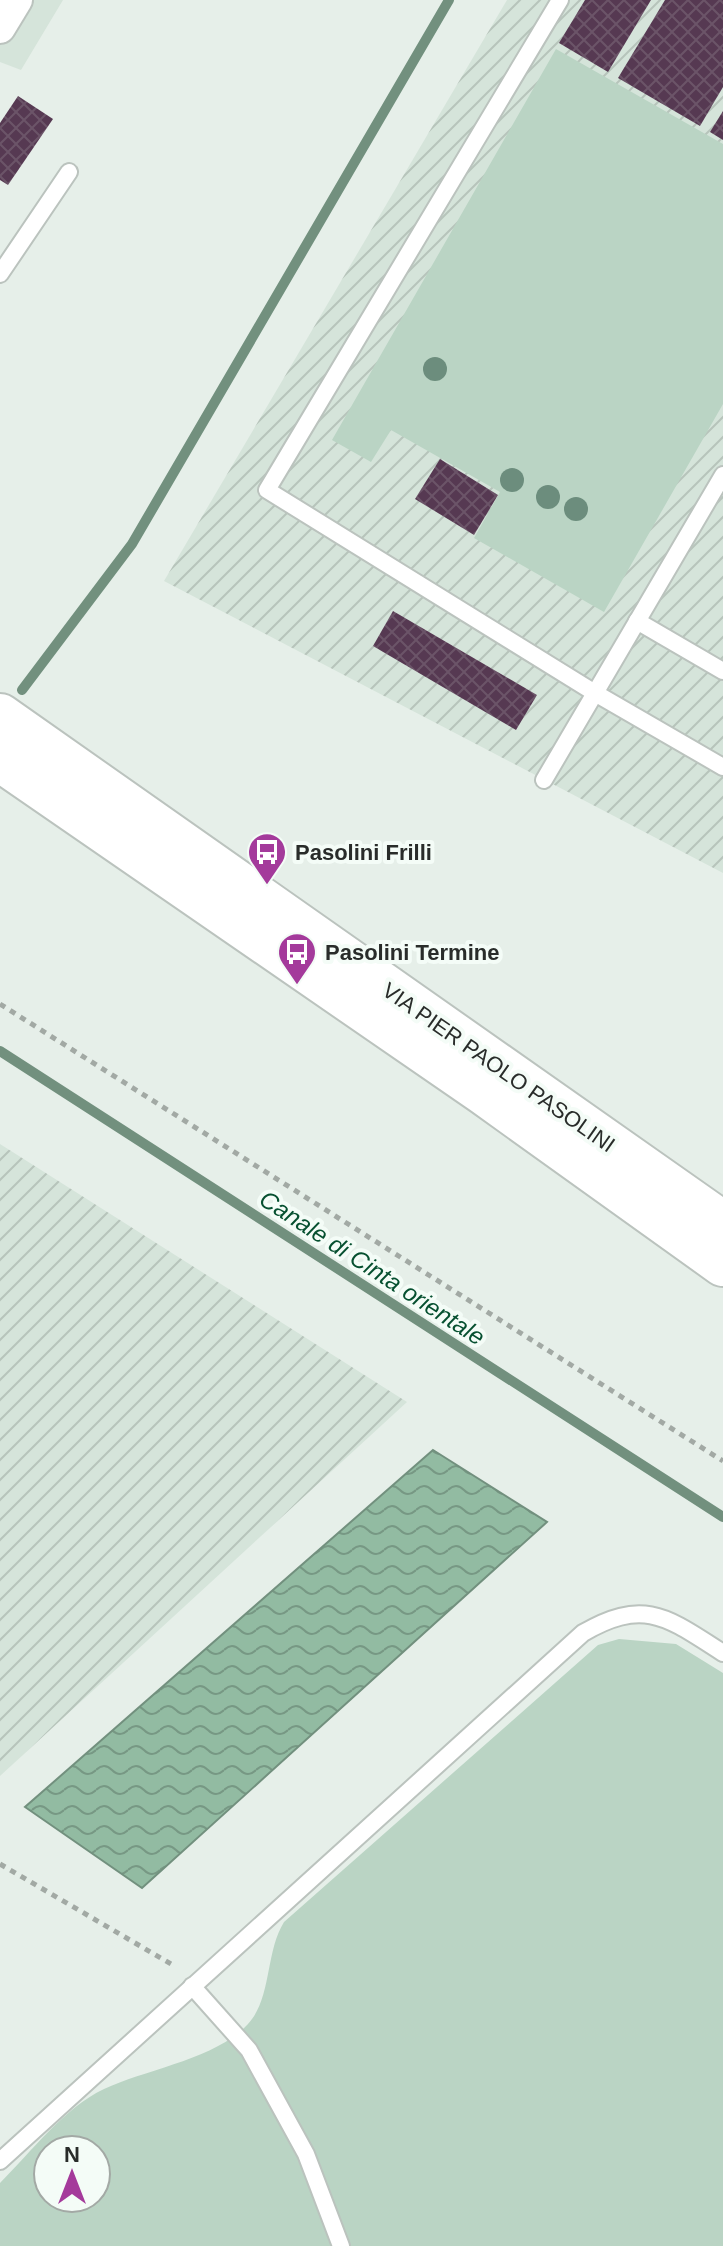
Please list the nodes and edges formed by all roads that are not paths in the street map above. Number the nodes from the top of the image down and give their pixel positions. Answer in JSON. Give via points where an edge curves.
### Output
{"nodes":[{"id":1,"x":17,"y":0,"type":"edge"},
{"id":2,"x":560,"y":0,"type":"edge"},
{"id":3,"x":0,"y":28,"type":"edge"},
{"id":4,"x":69,"y":172,"type":"dead end"},
{"id":5,"x":0,"y":274,"type":"edge"},
{"id":6,"x":723,"y":475,"type":"edge"},
{"id":7,"x":637,"y":621,"type":"junction"},
{"id":8,"x":723,"y":671,"type":"edge"},
{"id":9,"x":595,"y":693,"type":"junction"},
{"id":10,"x":0,"y":716,"type":"edge"},
{"id":11,"x":0,"y":759,"type":"edge"},
{"id":12,"x":723,"y":767,"type":"edge"},
{"id":13,"x":544,"y":780,"type":"dead end"},
{"id":14,"x":723,"y":1224,"type":"edge"},
{"id":15,"x":723,"y":1264,"type":"edge"},
{"id":16,"x":723,"y":1653,"type":"edge"},
{"id":17,"x":192,"y":1986,"type":"junction"},
{"id":18,"x":0,"y":2161,"type":"edge"},
{"id":19,"x":341,"y":2246,"type":"edge"}],
"edges":[{"from":1,"to":3,"type":"street"},
{"from":2,"to":9,"type":"lane","via":[[267,490]]},
{"from":4,"to":5,"type":"lane"},
{"from":6,"to":7,"type":"lane"},
{"from":7,"to":8,"type":"lane"},
{"from":7,"to":9,"type":"lane"},
{"from":9,"to":12,"type":"lane"},
{"from":9,"to":13,"type":"lane"},
{"from":10,"to":14,"type":"main road","name":"VIA PIER PAOLO PASOLINI"},
{"from":11,"to":15,"type":"main road","name":"VIA PIER PAOLO PASOLINI"},
{"from":16,"to":17,"type":"lane","via":[[654,1614],[609,1618],[583,1633]]},
{"from":17,"to":18,"type":"lane"},
{"from":17,"to":19,"type":"lane","via":[[249,2050],[306,2154]]}]}
